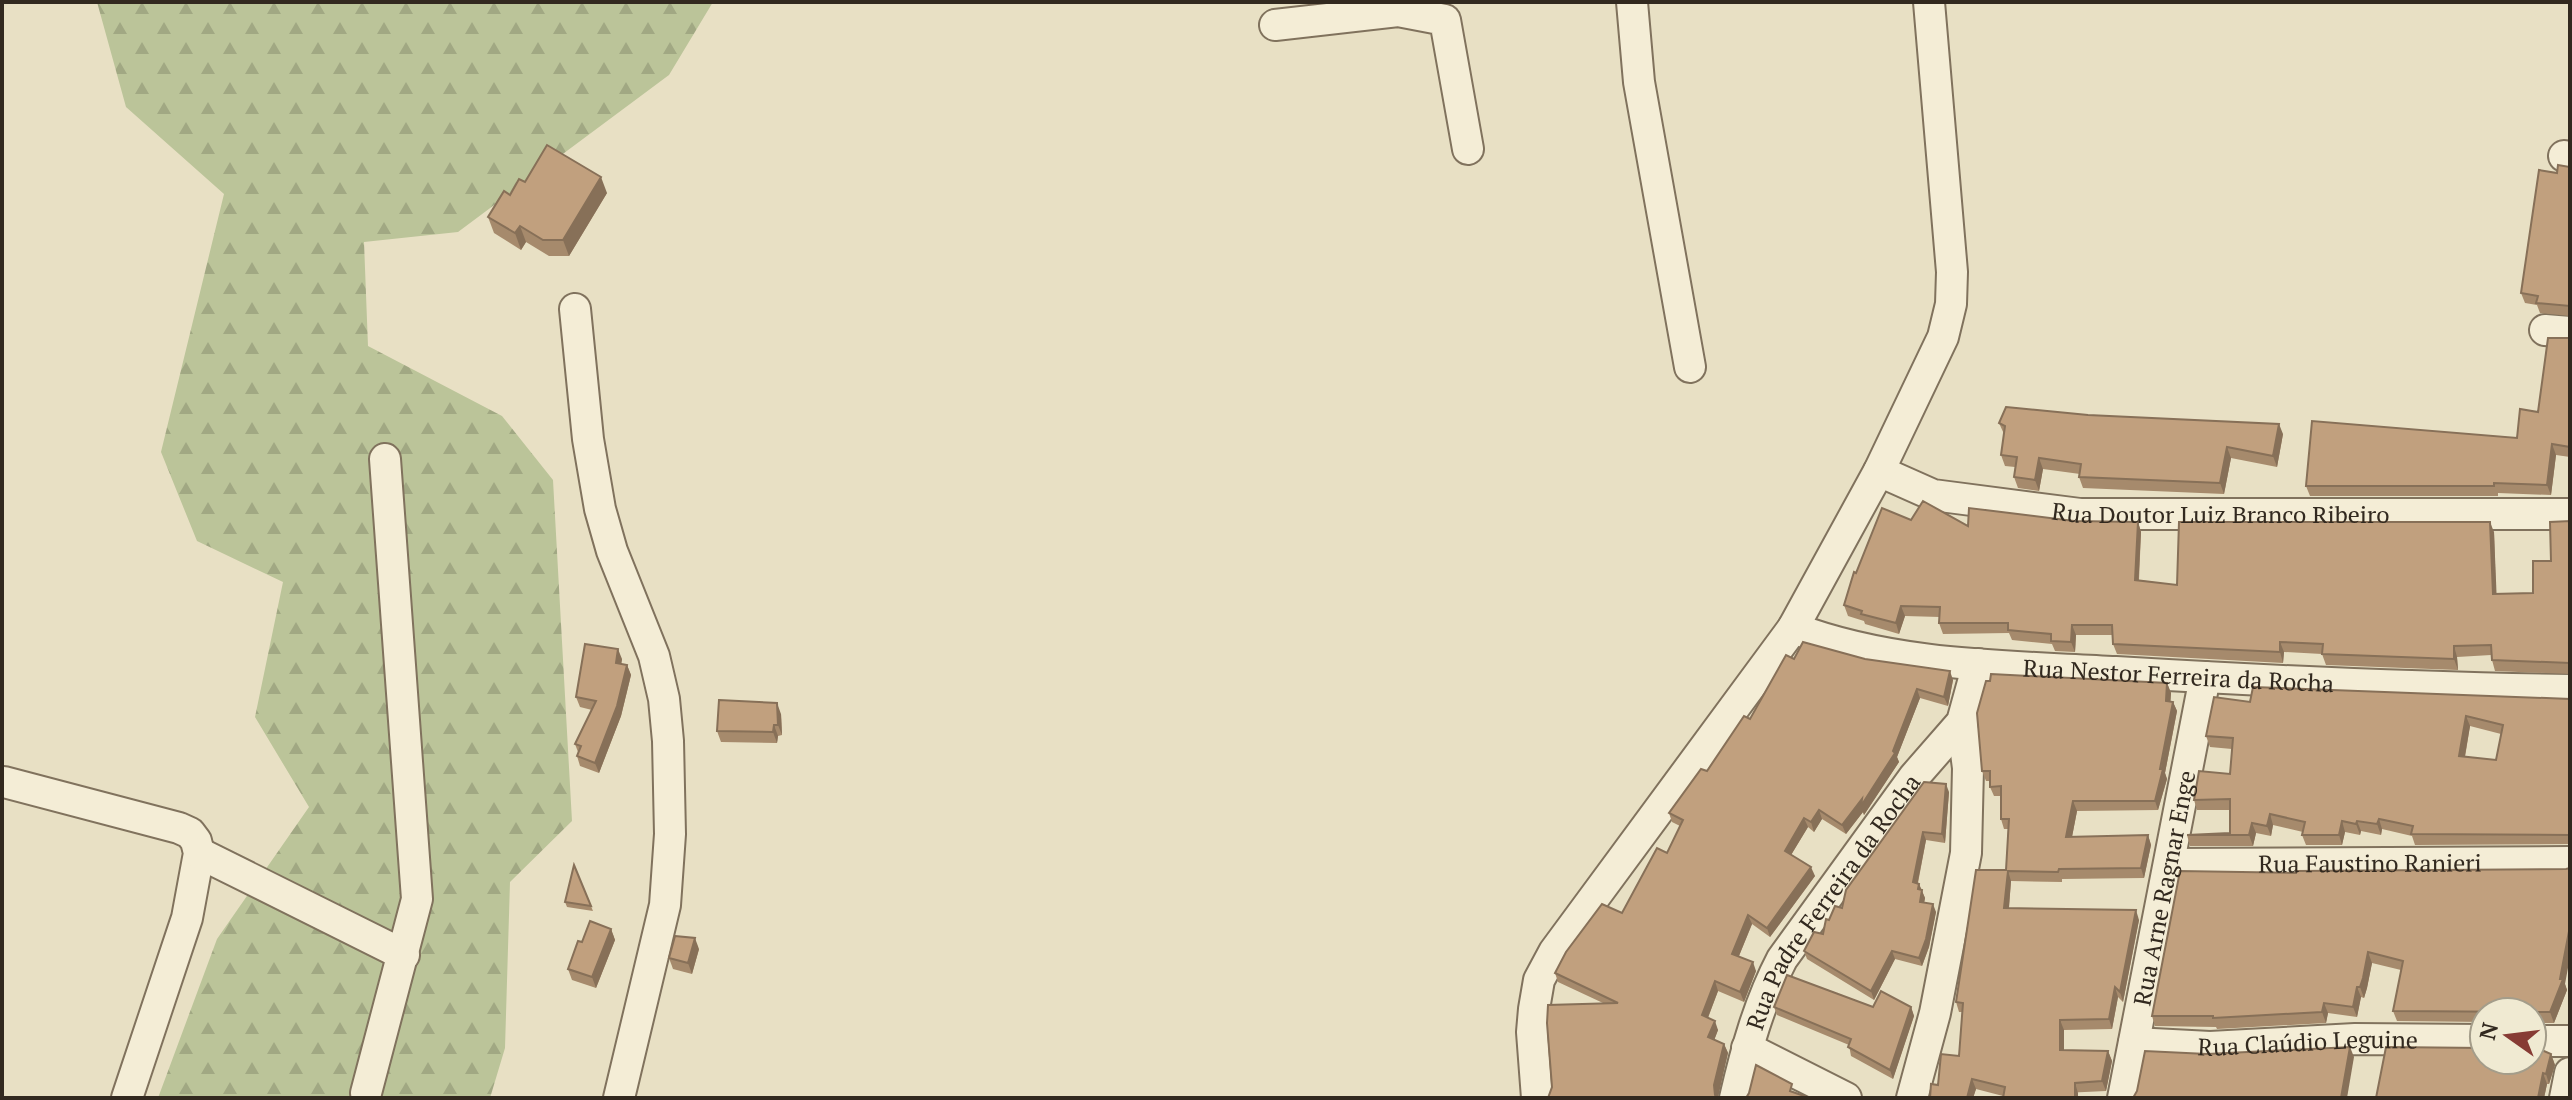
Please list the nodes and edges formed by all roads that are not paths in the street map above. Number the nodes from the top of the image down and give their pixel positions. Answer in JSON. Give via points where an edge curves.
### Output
{"nodes":[{"id":1,"x":1632,"y":2,"type":"edge"},
{"id":2,"x":1929,"y":2,"type":"edge"},
{"id":3,"x":1445,"y":11,"type":"edge"},
{"id":4,"x":1275,"y":25,"type":"dead end"},
{"id":5,"x":1468,"y":149,"type":"dead end"},
{"id":6,"x":575,"y":309,"type":"dead end"},
{"id":7,"x":1690,"y":367,"type":"dead end"},
{"id":8,"x":385,"y":459,"type":"dead end"},
{"id":9,"x":1879,"y":471,"type":"junction"},
{"id":10,"x":2570,"y":514,"type":"edge"},
{"id":11,"x":1793,"y":628,"type":"junction"},
{"id":12,"x":1978,"y":664,"type":"junction"},
{"id":13,"x":2205,"y":677,"type":"junction"},
{"id":14,"x":2570,"y":690,"type":"edge"},
{"id":15,"x":1962,"y":722,"type":"junction"},
{"id":16,"x":3,"y":785,"type":"edge"},
{"id":17,"x":199,"y":853,"type":"junction"},
{"id":18,"x":2570,"y":862,"type":"edge"},
{"id":19,"x":2170,"y":864,"type":"junction"},
{"id":20,"x":404,"y":955,"type":"junction"},
{"id":21,"x":2468,"y":1040,"type":"edge"},
{"id":22,"x":2548,"y":1041,"type":"edge"},
{"id":23,"x":2570,"y":1041,"type":"edge"},
{"id":24,"x":2134,"y":1043,"type":"junction"},
{"id":25,"x":1747,"y":1048,"type":"junction"},
{"id":26,"x":2570,"y":1073,"type":"edge"},
{"id":27,"x":366,"y":1093,"type":"dead end"},
{"id":28,"x":127,"y":1098,"type":"edge"},
{"id":29,"x":619,"y":1098,"type":"edge"},
{"id":30,"x":1537,"y":1098,"type":"edge"},
{"id":31,"x":1735,"y":1098,"type":"edge"},
{"id":32,"x":1846,"y":1098,"type":"edge"},
{"id":33,"x":1912,"y":1098,"type":"edge"},
{"id":34,"x":2123,"y":1098,"type":"edge"},
{"id":35,"x":2565,"y":1098,"type":"edge"}],
"edges":[{"from":1,"to":7,"type":"street","via":[[1639,82]]},
{"from":2,"to":9,"type":"street","via":[[1951,304],[1943,337]]},
{"from":3,"to":4,"type":"street"},
{"from":3,"to":5,"type":"street"},
{"from":6,"to":29,"type":"street","via":[[600,509],[654,656],[668,741],[665,905]]},
{"from":8,"to":20,"type":"street","via":[[417,899]]},
{"from":9,"to":10,"type":"street","name":"Rua Doutor Luiz Branco Ribeiro","via":[[1933,495],[2080,514]]},
{"from":9,"to":11,"type":"street"},
{"from":11,"to":12,"type":"street","name":"Rua Nestor Ferreira da Rocha","via":[[1867,650]]},
{"from":11,"to":30,"type":"street","via":[[1554,952],[1539,980],[1534,1009]]},
{"from":12,"to":13,"type":"street","name":"Rua Nestor Ferreira da Rocha"},
{"from":12,"to":15,"type":"street","name":"Rua Padre Ferreira da Rocha"},
{"from":13,"to":14,"type":"street","name":"Rua Nestor Ferreira da Rocha"},
{"from":13,"to":19,"type":"street","name":"Rua Arne Ragnar Enge"},
{"from":15,"to":25,"type":"street","name":"Rua Padre Ferreira da Rocha","via":[[1914,777],[1782,959]]},
{"from":15,"to":33,"type":"street","name":"Rua Padre Ferreira da Rocha","via":[[1968,768],[1966,853],[1935,1013]]},
{"from":16,"to":17,"type":"street","via":[[179,828],[190,833]]},
{"from":17,"to":20,"type":"street"},
{"from":17,"to":28,"type":"street","via":[[187,918]]},
{"from":18,"to":19,"type":"street","name":"Rua Faustino Ranieri"},
{"from":19,"to":24,"type":"street","name":"Rua Arne Ragnar Enge"},
{"from":20,"to":27,"type":"street"},
{"from":21,"to":24,"type":"street","name":"Rua Claúdio Leguine","via":[[2210,1047]]},
{"from":22,"to":23,"type":"street"},
{"from":24,"to":34,"type":"street","name":"Rua Arne Ragnar Enge"},
{"from":25,"to":31,"type":"street","name":"Rua Padre Ferreira da Rocha"},
{"from":25,"to":32,"type":"street"},
{"from":26,"to":35,"type":"street"}]}
